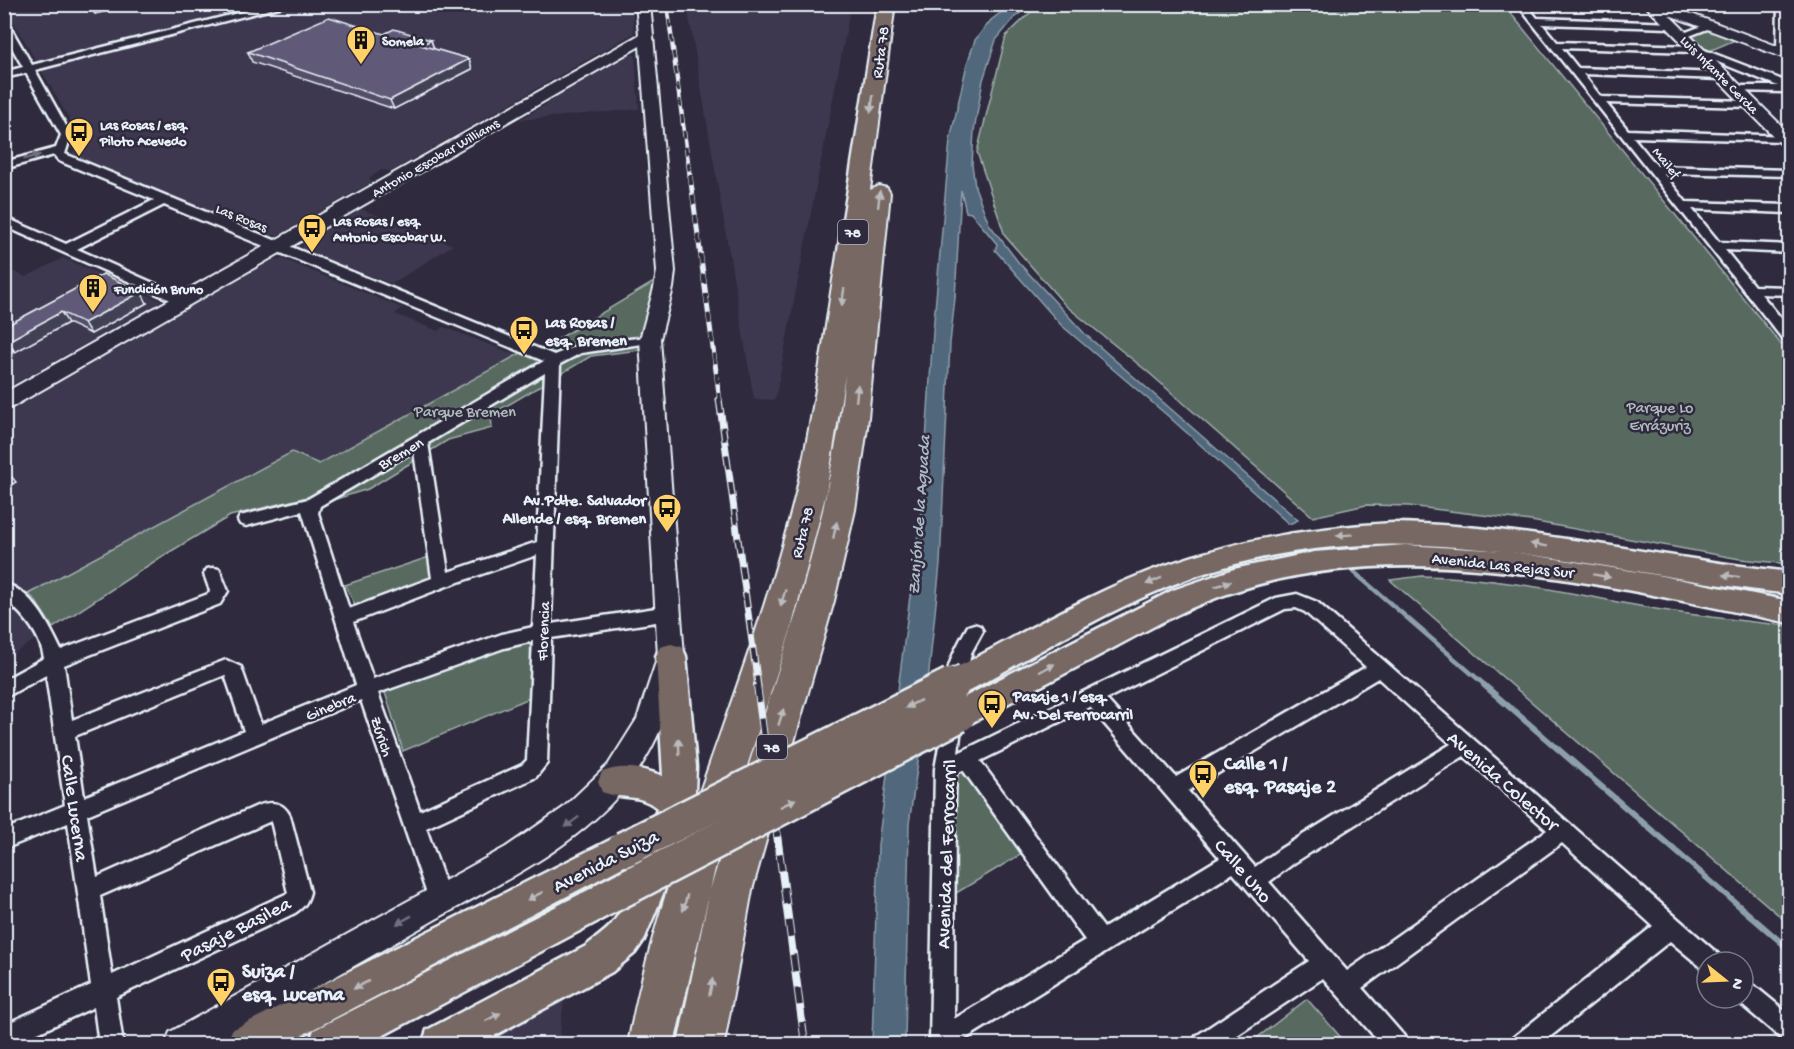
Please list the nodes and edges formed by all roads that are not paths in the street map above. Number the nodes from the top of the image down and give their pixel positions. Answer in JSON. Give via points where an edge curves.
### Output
{"nodes":[{"id":1,"x":288,"y":4,"type":"edge"},
{"id":2,"x":643,"y":4,"type":"edge"},
{"id":3,"x":886,"y":4,"type":"edge"},
{"id":4,"x":902,"y":4,"type":"edge"},
{"id":5,"x":1521,"y":4,"type":"edge"},
{"id":6,"x":1651,"y":4,"type":"edge"},
{"id":7,"x":1783,"y":4,"type":"edge"},
{"id":8,"x":1671,"y":13,"type":"edge"},
{"id":9,"x":1534,"y":21,"type":"junction"},
{"id":10,"x":4,"y":25,"type":"edge"},
{"id":11,"x":1710,"y":26,"type":"junction"},
{"id":12,"x":1786,"y":30,"type":"edge"},
{"id":13,"x":1681,"y":36,"type":"junction"},
{"id":14,"x":646,"y":37,"type":"junction"},
{"id":15,"x":1554,"y":45,"type":"junction"},
{"id":16,"x":1695,"y":49,"type":"junction"},
{"id":17,"x":1785,"y":52,"type":"edge"},
{"id":18,"x":28,"y":69,"type":"junction"},
{"id":19,"x":1575,"y":71,"type":"junction"},
{"id":20,"x":4,"y":75,"type":"edge"},
{"id":21,"x":1721,"y":76,"type":"junction"},
{"id":22,"x":1733,"y":88,"type":"junction"},
{"id":23,"x":1790,"y":88,"type":"edge"},
{"id":24,"x":1598,"y":100,"type":"junction"},
{"id":25,"x":1749,"y":104,"type":"junction"},
{"id":26,"x":1624,"y":133,"type":"junction"},
{"id":27,"x":1784,"y":135,"type":"edge"},
{"id":28,"x":60,"y":150,"type":"junction"},
{"id":29,"x":4,"y":166,"type":"edge"},
{"id":30,"x":1653,"y":169,"type":"junction"},
{"id":31,"x":1790,"y":174,"type":"edge"},
{"id":32,"x":162,"y":201,"type":"junction"},
{"id":33,"x":1682,"y":205,"type":"junction"},
{"id":34,"x":1790,"y":209,"type":"edge"},
{"id":35,"x":4,"y":221,"type":"edge"},
{"id":36,"x":1715,"y":246,"type":"junction"},
{"id":37,"x":276,"y":248,"type":"junction"},
{"id":38,"x":67,"y":249,"type":"junction"},
{"id":39,"x":1790,"y":249,"type":"edge"},
{"id":40,"x":1750,"y":290,"type":"junction"},
{"id":41,"x":1790,"y":291,"type":"edge"},
{"id":42,"x":182,"y":301,"type":"junction"},
{"id":43,"x":650,"y":339,"type":"junction"},
{"id":44,"x":1790,"y":339,"type":"edge"},
{"id":45,"x":553,"y":360,"type":"junction"},
{"id":46,"x":4,"y":402,"type":"edge"},
{"id":47,"x":420,"y":440,"type":"junction"},
{"id":48,"x":314,"y":502,"type":"junction"},
{"id":49,"x":246,"y":520,"type":"dead end"},
{"id":50,"x":546,"y":545,"type":"junction"},
{"id":51,"x":213,"y":574,"type":"dead end"},
{"id":52,"x":441,"y":581,"type":"junction"},
{"id":53,"x":1790,"y":583,"type":"edge"},
{"id":54,"x":4,"y":589,"type":"edge"},
{"id":55,"x":1790,"y":612,"type":"edge"},
{"id":56,"x":669,"y":613,"type":"junction"},
{"id":57,"x":343,"y":619,"type":"junction"},
{"id":58,"x":974,"y":631,"type":"dead end"},
{"id":59,"x":542,"y":632,"type":"junction"},
{"id":60,"x":671,"y":656,"type":"junction"},
{"id":61,"x":54,"y":661,"type":"junction"},
{"id":62,"x":1379,"y":668,"type":"junction"},
{"id":63,"x":965,"y":678,"type":"joint"},
{"id":64,"x":4,"y":690,"type":"edge"},
{"id":65,"x":368,"y":690,"type":"junction"},
{"id":66,"x":1092,"y":696,"type":"junction"},
{"id":67,"x":958,"y":715,"type":"joint"},
{"id":68,"x":65,"y":731,"type":"junction"},
{"id":69,"x":255,"y":736,"type":"junction"},
{"id":70,"x":1465,"y":745,"type":"junction"},
{"id":71,"x":966,"y":758,"type":"junction"},
{"id":72,"x":945,"y":769,"type":"junction"},
{"id":73,"x":614,"y":782,"type":"junction"},
{"id":74,"x":1174,"y":789,"type":"junction"},
{"id":75,"x":675,"y":805,"type":"junction"},
{"id":76,"x":76,"y":810,"type":"junction"},
{"id":77,"x":413,"y":824,"type":"junction"},
{"id":78,"x":1562,"y":831,"type":"junction"},
{"id":79,"x":4,"y":840,"type":"edge"},
{"id":80,"x":1235,"y":860,"type":"junction"},
{"id":81,"x":1253,"y":881,"type":"junction"},
{"id":82,"x":88,"y":891,"type":"junction"},
{"id":83,"x":440,"y":900,"type":"junction"},
{"id":84,"x":1670,"y":927,"type":"junction"},
{"id":85,"x":1101,"y":942,"type":"junction"},
{"id":86,"x":1696,"y":950,"type":"edge"},
{"id":87,"x":1325,"y":963,"type":"junction"},
{"id":88,"x":1345,"y":986,"type":"junction"},
{"id":89,"x":103,"y":991,"type":"junction"},
{"id":90,"x":1755,"y":1001,"type":"edge"},
{"id":91,"x":1790,"y":1031,"type":"edge"},
{"id":92,"x":4,"y":1037,"type":"edge"},
{"id":93,"x":1790,"y":1039,"type":"edge"},
{"id":94,"x":942,"y":1042,"type":"edge"},
{"id":95,"x":111,"y":1044,"type":"edge"},
{"id":96,"x":182,"y":1044,"type":"edge"},
{"id":97,"x":246,"y":1044,"type":"edge"},
{"id":98,"x":328,"y":1044,"type":"edge"},
{"id":99,"x":441,"y":1044,"type":"edge"},
{"id":100,"x":651,"y":1044,"type":"edge"},
{"id":101,"x":701,"y":1044,"type":"edge"},
{"id":102,"x":1204,"y":1044,"type":"edge"},
{"id":103,"x":1396,"y":1044,"type":"edge"},
{"id":104,"x":1523,"y":1044,"type":"edge"},
{"id":105,"x":1783,"y":1044,"type":"edge"}],
"edges":[{"from":1,"to":18,"type":"street"},
{"from":2,"to":14,"type":"main road"},
{"from":3,"to":100,"type":"highway","name":"Ruta 78","number":"78","one_way":true,"via":[[811,493],[774,629],[698,856]]},
{"from":101,"to":4,"type":"highway","name":"Ruta 78","number":"78","one_way":true,"via":[[731,890],[817,602],[839,510],[853,428]]},
{"from":5,"to":9,"type":"street","name":"Mailef"},
{"from":6,"to":8,"type":"main road","name":"Luis Infante Cerda"},
{"from":7,"to":12,"type":"street"},
{"from":8,"to":9,"type":"street"},
{"from":8,"to":11,"type":"main road"},
{"from":8,"to":13,"type":"main road","name":"Luis Infante Cerda"},
{"from":9,"to":15,"type":"street","name":"Mailef"},
{"from":10,"to":18,"type":"street"},
{"from":11,"to":13,"type":"street"},
{"from":11,"to":17,"type":"main road"},
{"from":12,"to":17,"type":"street"},
{"from":13,"to":16,"type":"main road","name":"Luis Infante Cerda"},
{"from":14,"to":37,"type":"main road","name":"Antonio Escobar Williams"},
{"from":14,"to":43,"type":"main road","via":[[666,278]]},
{"from":15,"to":16,"type":"street"},
{"from":15,"to":19,"type":"street","name":"Mailef"},
{"from":16,"to":21,"type":"main road","name":"Luis Infante Cerda"},
{"from":16,"to":23,"type":"street"},
{"from":18,"to":20,"type":"street"},
{"from":18,"to":28,"type":"street","via":[[66,135]]},
{"from":19,"to":21,"type":"street"},
{"from":19,"to":24,"type":"street","name":"Mailef"},
{"from":21,"to":22,"type":"main road","name":"Luis Infante Cerda"},
{"from":22,"to":23,"type":"street"},
{"from":22,"to":25,"type":"main road","name":"Luis Infante Cerda"},
{"from":24,"to":25,"type":"street"},
{"from":24,"to":26,"type":"street","name":"Mailef"},
{"from":25,"to":27,"type":"main road","name":"Luis Infante Cerda"},
{"from":26,"to":27,"type":"street"},
{"from":26,"to":30,"type":"street","name":"Mailef"},
{"from":29,"to":28,"type":"street","one_way":true},
{"from":28,"to":32,"type":"street","name":"Las Rosas","via":[[63,159]]},
{"from":30,"to":31,"type":"street"},
{"from":30,"to":33,"type":"street","name":"Mailef"},
{"from":32,"to":37,"type":"street","name":"Las Rosas"},
{"from":32,"to":38,"type":"street"},
{"from":33,"to":34,"type":"street"},
{"from":33,"to":36,"type":"street","name":"Mailef"},
{"from":35,"to":38,"type":"street"},
{"from":36,"to":39,"type":"street"},
{"from":36,"to":40,"type":"street","name":"Mailef"},
{"from":37,"to":42,"type":"main road","name":"Antonio Escobar Williams"},
{"from":37,"to":45,"type":"street","name":"Las Rosas"},
{"from":38,"to":42,"type":"street"},
{"from":40,"to":41,"type":"street"},
{"from":40,"to":44,"type":"street","name":"Mailef"},
{"from":42,"to":46,"type":"main road","name":"Antonio Escobar Williams"},
{"from":43,"to":45,"type":"street","name":"Bremen","via":[[574,350]]},
{"from":43,"to":56,"type":"main road"},
{"from":45,"to":47,"type":"street","name":"Bremen"},
{"from":45,"to":50,"type":"street","name":"Florencia"},
{"from":47,"to":48,"type":"street","name":"Bremen"},
{"from":47,"to":52,"type":"street"},
{"from":48,"to":49,"type":"street","name":"Bremen"},
{"from":48,"to":57,"type":"street","name":"Zúrich","via":[[310,513]]},
{"from":50,"to":52,"type":"street"},
{"from":50,"to":59,"type":"street","name":"Florencia"},
{"from":51,"to":61,"type":"street","via":[[219,591],[214,599]]},
{"from":52,"to":57,"type":"street"},
{"from":53,"to":63,"type":"main road","name":"Avenida Las Rejas Sur","one_way":true,"via":[[1478,537],[1396,533],[1325,537],[1242,552],[1168,575],[1114,599]]},
{"from":54,"to":61,"type":"street","name":"Calle Lucerna","via":[[31,610],[48,640]]},
{"from":67,"to":55,"type":"main road","name":"Avenida Las Rejas Sur","one_way":true,"via":[[1183,598],[1260,573],[1314,562],[1405,555],[1506,561]]},
{"from":56,"to":59,"type":"street","name":"Ginebra"},
{"from":56,"to":60,"type":"main road"},
{"from":57,"to":65,"type":"street","name":"Zúrich"},
{"from":58,"to":72,"type":"street","name":"Avenida del Ferrocarril","via":[[962,653]]},
{"from":59,"to":65,"type":"street","name":"Ginebra","via":[[502,641]]},
{"from":59,"to":77,"type":"street","name":"Florencia","via":[[536,766]]},
{"from":60,"to":73,"type":"main road","via":[[649,724]]},
{"from":75,"to":60,"type":"main road","one_way":true,"via":[[680,767]]},
{"from":61,"to":64,"type":"street"},
{"from":61,"to":68,"type":"street","name":"Calle Lucerna"},
{"from":62,"to":66,"type":"street","name":"Avenida Colector","via":[[1311,608],[1297,601],[1282,603]]},
{"from":62,"to":70,"type":"street","name":"Avenida Colector"},
{"from":62,"to":74,"type":"street"},
{"from":63,"to":97,"type":"main road","name":"Avenida Suiza","one_way":true,"bridge":true},
{"from":65,"to":69,"type":"street","name":"Ginebra"},
{"from":65,"to":77,"type":"street","name":"Zúrich"},
{"from":66,"to":71,"type":"street"},
{"from":66,"to":74,"type":"street","name":"Calle Uno"},
{"from":98,"to":67,"type":"main road","name":"Avenida Suiza","one_way":true,"bridge":true},
{"from":68,"to":69,"type":"street","via":[[226,667],[234,672]]},
{"from":68,"to":76,"type":"street","name":"Calle Lucerna"},
{"from":69,"to":76,"type":"street","name":"Ginebra"},
{"from":70,"to":78,"type":"street","name":"Avenida Colector"},
{"from":70,"to":81,"type":"street"},
{"from":71,"to":72,"type":"street"},
{"from":71,"to":85,"type":"street"},
{"from":72,"to":94,"type":"street","name":"Avenida del Ferrocarril"},
{"from":73,"to":75,"type":"main road","via":[[646,784],[663,792]]},
{"from":73,"to":83,"type":"main road","one_way":true,"via":[[561,830]]},
{"from":74,"to":80,"type":"street","name":"Calle Uno"},
{"from":99,"to":75,"type":"main road","one_way":true,"via":[[599,959],[622,940],[644,903]]},
{"from":76,"to":79,"type":"street","name":"Ginebra"},
{"from":76,"to":82,"type":"street","name":"Calle Lucerna"},
{"from":77,"to":83,"type":"street","name":"Zúrich"},
{"from":78,"to":84,"type":"street","name":"Avenida Colector"},
{"from":78,"to":88,"type":"street"},
{"from":80,"to":81,"type":"street","name":"Calle Uno"},
{"from":80,"to":85,"type":"street"},
{"from":81,"to":87,"type":"street","name":"Calle Uno"},
{"from":82,"to":89,"type":"street","name":"Calle Lucerna"},
{"from":82,"to":89,"type":"street","name":"Pasaje Basilea","via":[[273,811],[280,816],[299,892],[287,906]]},
{"from":83,"to":96,"type":"main road","one_way":true},
{"from":84,"to":86,"type":"street","name":"Avenida Colector"},
{"from":84,"to":104,"type":"street"},
{"from":85,"to":94,"type":"street"},
{"from":87,"to":88,"type":"street","name":"Calle Uno"},
{"from":87,"to":102,"type":"street"},
{"from":88,"to":103,"type":"street","name":"Calle Uno"},
{"from":89,"to":92,"type":"street","name":"Pasaje Basilea"},
{"from":89,"to":95,"type":"street","name":"Calle Lucerna"},
{"from":90,"to":91,"type":"street"},
{"from":93,"to":105,"type":"street"}]}
